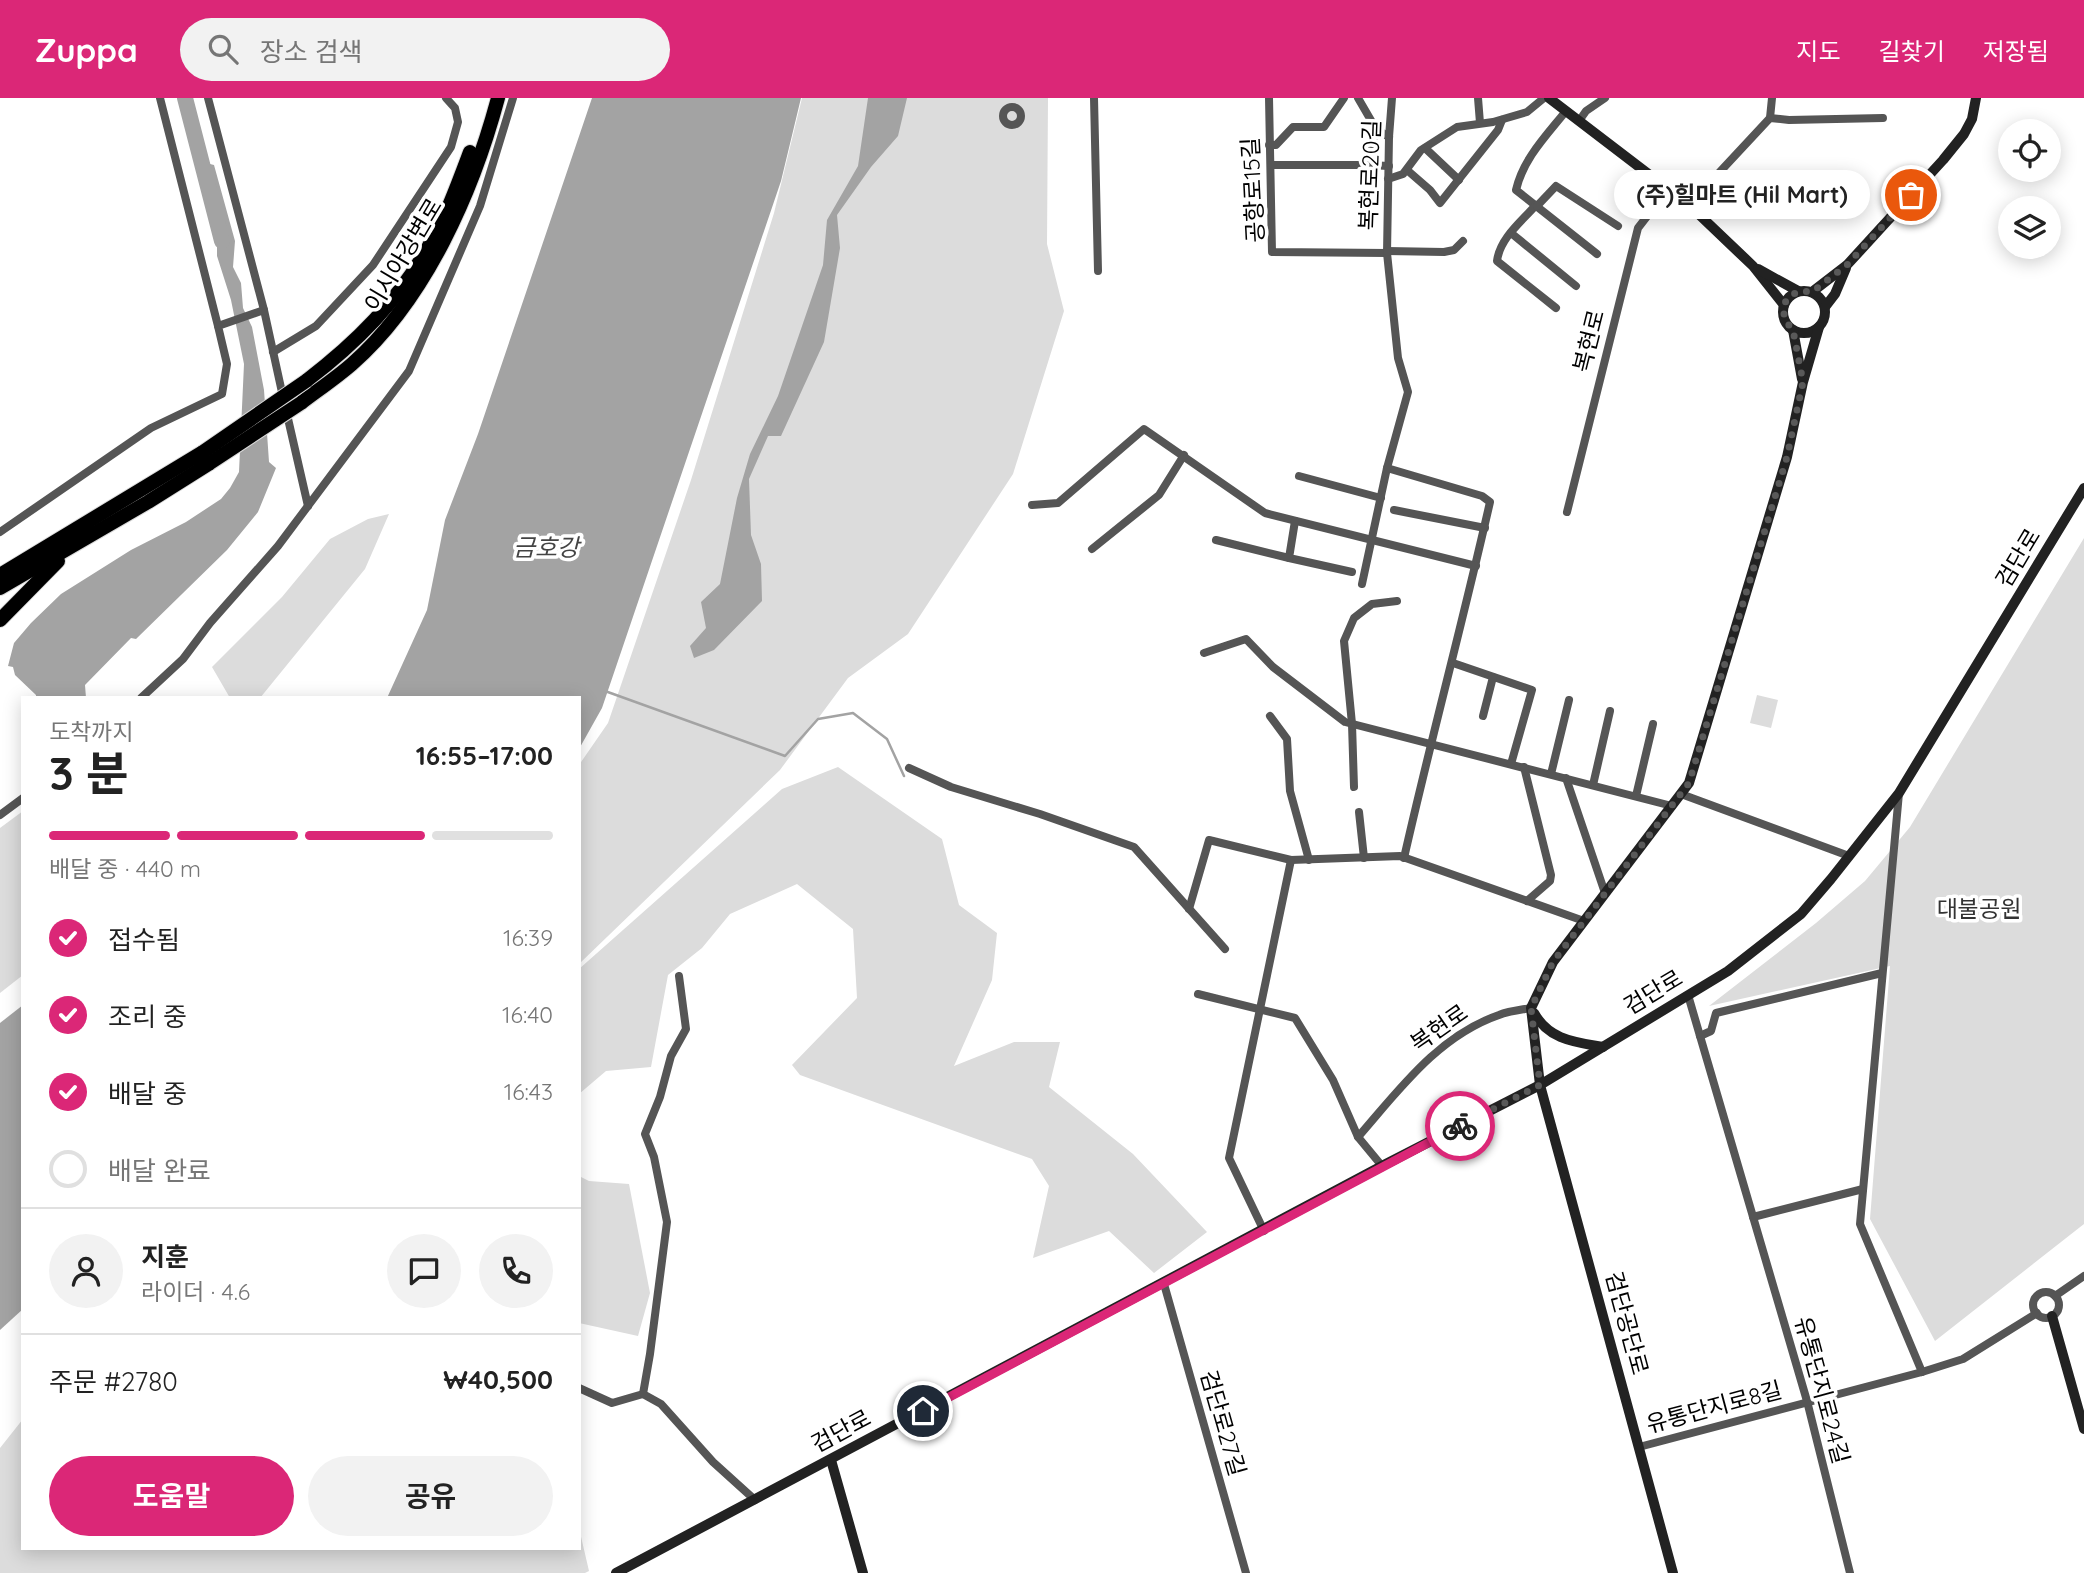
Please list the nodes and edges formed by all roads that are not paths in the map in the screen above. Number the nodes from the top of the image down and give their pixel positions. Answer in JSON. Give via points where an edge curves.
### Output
{"nodes":[{"id":1,"x":160,"y":98,"type":"edge"},
{"id":2,"x":208,"y":98,"type":"edge"},
{"id":3,"x":446,"y":98,"type":"edge"},
{"id":4,"x":488,"y":98,"type":"edge"},
{"id":5,"x":498,"y":98,"type":"edge"},
{"id":6,"x":513,"y":98,"type":"edge"},
{"id":7,"x":1016,"y":98,"type":"edge"},
{"id":8,"x":1094,"y":98,"type":"edge"},
{"id":9,"x":1269,"y":98,"type":"edge"},
{"id":10,"x":1344,"y":98,"type":"edge"},
{"id":11,"x":1357,"y":98,"type":"edge"},
{"id":12,"x":1392,"y":98,"type":"edge"},
{"id":13,"x":1478,"y":98,"type":"edge"},
{"id":14,"x":1547,"y":98,"type":"edge"},
{"id":15,"x":1605,"y":98,"type":"edge"},
{"id":16,"x":1772,"y":98,"type":"edge"},
{"id":17,"x":1976,"y":98,"type":"edge"},
{"id":18,"x":1012,"y":107,"type":"dead end"},
{"id":19,"x":1566,"y":110,"type":"junction"},
{"id":20,"x":1770,"y":117,"type":"junction"},
{"id":21,"x":1883,"y":118,"type":"dead end"},
{"id":22,"x":1502,"y":120,"type":"junction"},
{"id":23,"x":1579,"y":121,"type":"junction"},
{"id":24,"x":1480,"y":123,"type":"junction"},
{"id":25,"x":1376,"y":128,"type":"junction"},
{"id":26,"x":1389,"y":137,"type":"junction"},
{"id":27,"x":1269,"y":145,"type":"junction"},
{"id":28,"x":1425,"y":148,"type":"junction"},
{"id":29,"x":1368,"y":165,"type":"junction"},
{"id":30,"x":1271,"y":166,"type":"junction"},
{"id":31,"x":1389,"y":166,"type":"junction"},
{"id":32,"x":1407,"y":170,"type":"junction"},
{"id":33,"x":1388,"y":179,"type":"junction"},
{"id":34,"x":1459,"y":180,"type":"junction"},
{"id":35,"x":1669,"y":188,"type":"junction"},
{"id":36,"x":1689,"y":205,"type":"junction"},
{"id":37,"x":1536,"y":206,"type":"junction"},
{"id":38,"x":1618,"y":226,"type":"dead end"},
{"id":39,"x":1511,"y":233,"type":"junction"},
{"id":40,"x":1463,"y":241,"type":"dead end"},
{"id":41,"x":1387,"y":252,"type":"junction"},
{"id":42,"x":1597,"y":254,"type":"dead end"},
{"id":43,"x":1847,"y":265,"type":"junction"},
{"id":44,"x":1753,"y":266,"type":"junction"},
{"id":45,"x":1098,"y":271,"type":"dead end"},
{"id":46,"x":1576,"y":286,"type":"dead end"},
{"id":47,"x":1798,"y":291,"type":"junction"},
{"id":48,"x":1812,"y":292,"type":"junction"},
{"id":49,"x":1784,"y":305,"type":"junction"},
{"id":50,"x":1825,"y":307,"type":"junction"},
{"id":51,"x":1556,"y":308,"type":"dead end"},
{"id":52,"x":264,"y":310,"type":"junction"},
{"id":53,"x":218,"y":326,"type":"junction"},
{"id":54,"x":1819,"y":327,"type":"junction"},
{"id":55,"x":1793,"y":330,"type":"junction"},
{"id":56,"x":273,"y":352,"type":"junction"},
{"id":57,"x":1803,"y":382,"type":"junction"},
{"id":58,"x":1184,"y":455,"type":"junction"},
{"id":59,"x":206,"y":458,"type":"junction"},
{"id":60,"x":1387,"y":468,"type":"junction"},
{"id":61,"x":1299,"y":476,"type":"dead end"},
{"id":62,"x":2084,"y":488,"type":"edge"},
{"id":63,"x":1381,"y":498,"type":"junction"},
{"id":64,"x":1032,"y":505,"type":"dead end"},
{"id":65,"x":308,"y":506,"type":"junction"},
{"id":66,"x":1394,"y":510,"type":"dead end"},
{"id":67,"x":1567,"y":512,"type":"dead end"},
{"id":68,"x":1295,"y":521,"type":"junction"},
{"id":69,"x":1485,"y":528,"type":"junction"},
{"id":70,"x":0,"y":532,"type":"edge"},
{"id":71,"x":1216,"y":540,"type":"dead end"},
{"id":72,"x":1371,"y":540,"type":"junction"},
{"id":73,"x":73,"y":546,"type":"junction"},
{"id":74,"x":1092,"y":549,"type":"dead end"},
{"id":75,"x":1289,"y":558,"type":"junction"},
{"id":76,"x":1476,"y":566,"type":"junction"},
{"id":77,"x":1352,"y":572,"type":"dead end"},
{"id":78,"x":0,"y":575,"type":"edge"},
{"id":79,"x":1362,"y":584,"type":"dead end"},
{"id":80,"x":0,"y":589,"type":"edge"},
{"id":81,"x":1397,"y":601,"type":"dead end"},
{"id":82,"x":0,"y":620,"type":"edge"},
{"id":83,"x":1204,"y":653,"type":"dead end"},
{"id":84,"x":1453,"y":663,"type":"junction"},
{"id":85,"x":1493,"y":677,"type":"junction"},
{"id":86,"x":143,"y":696,"type":"edge"},
{"id":87,"x":1569,"y":700,"type":"dead end"},
{"id":88,"x":1609,"y":711,"type":"dead end"},
{"id":89,"x":1270,"y":716,"type":"dead end"},
{"id":90,"x":1483,"y":716,"type":"dead end"},
{"id":91,"x":1352,"y":724,"type":"junction"},
{"id":92,"x":1653,"y":724,"type":"dead end"},
{"id":93,"x":1430,"y":743,"type":"junction"},
{"id":94,"x":1511,"y":764,"type":"junction"},
{"id":95,"x":1524,"y":767,"type":"junction"},
{"id":96,"x":909,"y":768,"type":"dead end"},
{"id":97,"x":1551,"y":774,"type":"junction"},
{"id":98,"x":1566,"y":778,"type":"junction"},
{"id":99,"x":1593,"y":785,"type":"junction"},
{"id":100,"x":1354,"y":787,"type":"dead end"},
{"id":101,"x":1899,"y":793,"type":"junction"},
{"id":102,"x":1681,"y":794,"type":"junction"},
{"id":103,"x":1636,"y":796,"type":"junction"},
{"id":104,"x":21,"y":800,"type":"edge"},
{"id":105,"x":1672,"y":806,"type":"junction"},
{"id":106,"x":1359,"y":812,"type":"dead end"},
{"id":107,"x":0,"y":815,"type":"edge"},
{"id":108,"x":1849,"y":856,"type":"junction"},
{"id":109,"x":1364,"y":858,"type":"junction"},
{"id":110,"x":1404,"y":858,"type":"junction"},
{"id":111,"x":1291,"y":860,"type":"junction"},
{"id":112,"x":1309,"y":860,"type":"junction"},
{"id":113,"x":1605,"y":893,"type":"junction"},
{"id":114,"x":1527,"y":901,"type":"junction"},
{"id":115,"x":1189,"y":909,"type":"junction"},
{"id":116,"x":1584,"y":920,"type":"junction"},
{"id":117,"x":1225,"y":949,"type":"dead end"},
{"id":118,"x":1882,"y":973,"type":"junction"},
{"id":119,"x":679,"y":976,"type":"dead end"},
{"id":120,"x":1198,"y":994,"type":"dead end"},
{"id":121,"x":1688,"y":995,"type":"junction"},
{"id":122,"x":1531,"y":1008,"type":"junction"},
{"id":123,"x":1260,"y":1009,"type":"junction"},
{"id":124,"x":1700,"y":1037,"type":"junction"},
{"id":125,"x":1602,"y":1047,"type":"junction"},
{"id":126,"x":1540,"y":1085,"type":"junction"},
{"id":127,"x":1358,"y":1137,"type":"junction"},
{"id":128,"x":1382,"y":1166,"type":"junction"},
{"id":129,"x":1863,"y":1189,"type":"junction"},
{"id":130,"x":1753,"y":1217,"type":"junction"},
{"id":131,"x":1264,"y":1231,"type":"junction"},
{"id":132,"x":2084,"y":1276,"type":"edge"},
{"id":133,"x":1164,"y":1284,"type":"junction"},
{"id":134,"x":2055,"y":1296,"type":"junction"},
{"id":135,"x":2037,"y":1313,"type":"junction"},
{"id":136,"x":2052,"y":1317,"type":"junction"},
{"id":137,"x":1922,"y":1372,"type":"junction"},
{"id":138,"x":581,"y":1389,"type":"edge"},
{"id":139,"x":642,"y":1394,"type":"junction"},
{"id":140,"x":1807,"y":1401,"type":"junction"},
{"id":141,"x":2084,"y":1429,"type":"edge"},
{"id":142,"x":1639,"y":1447,"type":"junction"},
{"id":143,"x":831,"y":1460,"type":"junction"},
{"id":144,"x":755,"y":1500,"type":"junction"},
{"id":145,"x":616,"y":1573,"type":"edge"},
{"id":146,"x":863,"y":1573,"type":"edge"},
{"id":147,"x":1246,"y":1573,"type":"edge"},
{"id":148,"x":1673,"y":1573,"type":"edge"},
{"id":149,"x":1850,"y":1573,"type":"edge"}],
"edges":[{"from":1,"to":53,"type":"street"},
{"from":2,"to":52,"type":"street"},
{"from":3,"to":56,"type":"street","via":[[455,108],[458,122],[451,147],[373,265],[316,326]]},
{"from":4,"to":59,"type":"highway","name":"이시아강변로","bridge":true,"via":[[447,210],[389,305],[343,352]]},
{"from":5,"to":59,"type":"highway","name":"이시아강변로","bridge":true,"via":[[457,215],[394,320],[353,363],[301,403]]},
{"from":6,"to":65,"type":"street","via":[[480,206],[409,371]]},
{"from":7,"to":18,"type":"street"},
{"from":8,"to":45,"type":"street"},
{"from":9,"to":27,"type":"street","name":"공항로15길"},
{"from":10,"to":27,"type":"street","via":[[1324,127],[1293,127],[1276,145]]},
{"from":11,"to":25,"type":"street"},
{"from":12,"to":26,"type":"street","name":"복현로20길"},
{"from":13,"to":24,"type":"street"},
{"from":14,"to":19,"type":"main road"},
{"from":14,"to":22,"type":"street","via":[[1527,112]]},
{"from":15,"to":23,"type":"street"},
{"from":16,"to":20,"type":"street"},
{"from":17,"to":43,"type":"main road","via":[[1964,134]]},
{"from":19,"to":23,"type":"main road"},
{"from":19,"to":37,"type":"street","via":[[1520,172],[1516,190]]},
{"from":20,"to":21,"type":"street"},
{"from":20,"to":36,"type":"street"},
{"from":22,"to":24,"type":"street"},
{"from":22,"to":34,"type":"street"},
{"from":23,"to":35,"type":"main road"},
{"from":24,"to":28,"type":"street","via":[[1457,127]]},
{"from":25,"to":26,"type":"street"},
{"from":25,"to":29,"type":"street"},
{"from":26,"to":31,"type":"street","name":"복현로20길"},
{"from":27,"to":30,"type":"street","name":"공항로15길"},
{"from":28,"to":32,"type":"street"},
{"from":28,"to":34,"type":"street"},
{"from":29,"to":30,"type":"street"},
{"from":29,"to":31,"type":"street"},
{"from":30,"to":41,"type":"street","name":"공항로15길","via":[[1272,252]]},
{"from":31,"to":33,"type":"street","name":"복현로20길"},
{"from":32,"to":33,"type":"street"},
{"from":32,"to":34,"type":"street","via":[[1440,203]]},
{"from":33,"to":41,"type":"street","name":"복현로20길"},
{"from":35,"to":36,"type":"main road"},
{"from":35,"to":67,"type":"street","name":"복현로","via":[[1638,228]]},
{"from":36,"to":44,"type":"main road"},
{"from":37,"to":38,"type":"street","via":[[1556,186]]},
{"from":37,"to":39,"type":"street"},
{"from":37,"to":42,"type":"street"},
{"from":39,"to":46,"type":"street"},
{"from":39,"to":51,"type":"street","via":[[1498,250],[1497,261]]},
{"from":40,"to":41,"type":"street","via":[[1444,252]]},
{"from":41,"to":60,"type":"street","name":"복현로20길","via":[[1398,358],[1408,392]]},
{"from":43,"to":48,"type":"main road"},
{"from":43,"to":50,"type":"main road"},
{"from":44,"to":47,"type":"main road"},
{"from":44,"to":49,"type":"main road"},
{"from":47,"to":48,"type":"main road"},
{"from":47,"to":49,"type":"main road"},
{"from":48,"to":50,"type":"main road"},
{"from":49,"to":55,"type":"main road","via":[[1784,319]]},
{"from":50,"to":54,"type":"main road"},
{"from":52,"to":53,"type":"street"},
{"from":52,"to":56,"type":"street"},
{"from":53,"to":70,"type":"street","via":[[227,364],[222,394],[151,428]]},
{"from":54,"to":55,"type":"main road","via":[[1806,333]]},
{"from":54,"to":57,"type":"main road"},
{"from":55,"to":57,"type":"main road"},
{"from":56,"to":65,"type":"street"},
{"from":57,"to":102,"type":"main road","via":[[1787,457],[1689,783]]},
{"from":58,"to":64,"type":"street","via":[[1144,429],[1058,503]]},
{"from":58,"to":68,"type":"street","via":[[1265,513]]},
{"from":58,"to":74,"type":"street","via":[[1159,495]]},
{"from":59,"to":73,"type":"highway"},
{"from":59,"to":78,"type":"highway"},
{"from":60,"to":63,"type":"street","name":"복현로20길"},
{"from":60,"to":69,"type":"street","via":[[1482,496],[1490,502]]},
{"from":61,"to":63,"type":"street"},
{"from":62,"to":101,"type":"main road","name":"검단로"},
{"from":63,"to":72,"type":"street","name":"복현로20길"},
{"from":65,"to":86,"type":"street","via":[[183,659]]},
{"from":66,"to":69,"type":"street"},
{"from":68,"to":72,"type":"street"},
{"from":68,"to":75,"type":"street"},
{"from":69,"to":76,"type":"street"},
{"from":71,"to":75,"type":"street"},
{"from":72,"to":76,"type":"street"},
{"from":72,"to":79,"type":"street","name":"복현로20길"},
{"from":73,"to":80,"type":"highway"},
{"from":73,"to":82,"type":"highway"},
{"from":75,"to":77,"type":"street"},
{"from":76,"to":84,"type":"street"},
{"from":81,"to":91,"type":"street","via":[[1372,604],[1354,618],[1344,641]]},
{"from":83,"to":91,"type":"street","via":[[1246,639],[1273,667]]},
{"from":84,"to":85,"type":"street"},
{"from":84,"to":93,"type":"street"},
{"from":85,"to":90,"type":"street"},
{"from":85,"to":94,"type":"street","via":[[1532,690]]},
{"from":87,"to":97,"type":"street"},
{"from":88,"to":99,"type":"street"},
{"from":89,"to":112,"type":"street","via":[[1287,739],[1290,791]]},
{"from":91,"to":93,"type":"street"},
{"from":91,"to":100,"type":"street"},
{"from":92,"to":103,"type":"street"},
{"from":93,"to":94,"type":"street"},
{"from":93,"to":110,"type":"street"},
{"from":94,"to":95,"type":"street"},
{"from":95,"to":97,"type":"street"},
{"from":95,"to":114,"type":"street","via":[[1551,875]]},
{"from":96,"to":115,"type":"street","via":[[951,787],[1133,847]]},
{"from":97,"to":98,"type":"street"},
{"from":98,"to":99,"type":"street"},
{"from":98,"to":113,"type":"street"},
{"from":99,"to":103,"type":"street"},
{"from":101,"to":108,"type":"main road","name":"검단로"},
{"from":101,"to":118,"type":"street","name":"검단로"},
{"from":102,"to":105,"type":"main road"},
{"from":102,"to":108,"type":"street"},
{"from":103,"to":105,"type":"street"},
{"from":104,"to":107,"type":"street"},
{"from":105,"to":113,"type":"main road"},
{"from":106,"to":109,"type":"street"},
{"from":108,"to":121,"type":"main road","name":"검단로","via":[[1801,914],[1728,971]]},
{"from":109,"to":110,"type":"street"},
{"from":109,"to":112,"type":"street"},
{"from":110,"to":114,"type":"street"},
{"from":111,"to":112,"type":"street"},
{"from":111,"to":115,"type":"street","via":[[1209,840]]},
{"from":111,"to":123,"type":"street"},
{"from":113,"to":116,"type":"main road"},
{"from":114,"to":116,"type":"street"},
{"from":115,"to":117,"type":"street"},
{"from":116,"to":122,"type":"main road","via":[[1553,962]]},
{"from":118,"to":124,"type":"street","via":[[1716,1013],[1711,1031]]},
{"from":118,"to":129,"type":"street","name":"검단로"},
{"from":119,"to":139,"type":"street","via":[[687,1029],[671,1056],[645,1134],[667,1222]]},
{"from":120,"to":123,"type":"street"},
{"from":121,"to":124,"type":"street","name":"유통단지로24길"},
{"from":121,"to":125,"type":"main road","name":"검단로"},
{"from":122,"to":125,"type":"main road","via":[[1541,1026],[1564,1040]]},
{"from":122,"to":126,"type":"main road"},
{"from":122,"to":127,"type":"street","name":"복현로","via":[[1499,1015],[1427,1058]]},
{"from":123,"to":127,"type":"street","via":[[1295,1018],[1333,1080]]},
{"from":123,"to":131,"type":"street","via":[[1229,1158]]},
{"from":124,"to":130,"type":"street","name":"유통단지로24길"},
{"from":125,"to":126,"type":"main road","name":"검단로"},
{"from":126,"to":128,"type":"main road","name":"검단로"},
{"from":126,"to":142,"type":"main road","name":"검단공단로"},
{"from":127,"to":128,"type":"street"},
{"from":128,"to":131,"type":"main road","name":"검단로"},
{"from":129,"to":130,"type":"street"},
{"from":129,"to":137,"type":"street","name":"검단로","via":[[1860,1224]]},
{"from":130,"to":140,"type":"street","name":"유통단지로24길"},
{"from":131,"to":133,"type":"main road","name":"검단로"},
{"from":132,"to":134,"type":"street"},
{"from":133,"to":143,"type":"main road","name":"검단로"},
{"from":133,"to":147,"type":"street","name":"검단로27길"},
{"from":134,"to":135,"type":"street","via":[[2039,1294],[2034,1305]]},
{"from":134,"to":136,"type":"street","via":[[2059,1307]]},
{"from":135,"to":136,"type":"street"},
{"from":135,"to":137,"type":"street","name":"유통단지로8길","via":[[1963,1359]]},
{"from":136,"to":141,"type":"main road"},
{"from":137,"to":140,"type":"street","name":"유통단지로8길"},
{"from":138,"to":139,"type":"street","via":[[612,1403]]},
{"from":139,"to":144,"type":"street","via":[[661,1404]]},
{"from":140,"to":142,"type":"street","name":"유통단지로8길"},
{"from":140,"to":149,"type":"street","name":"유통단지로24길"},
{"from":142,"to":148,"type":"main road","name":"검단공단로"},
{"from":143,"to":144,"type":"main road","name":"검단로"},
{"from":143,"to":146,"type":"main road"},
{"from":144,"to":145,"type":"main road","name":"검단로"}]}
